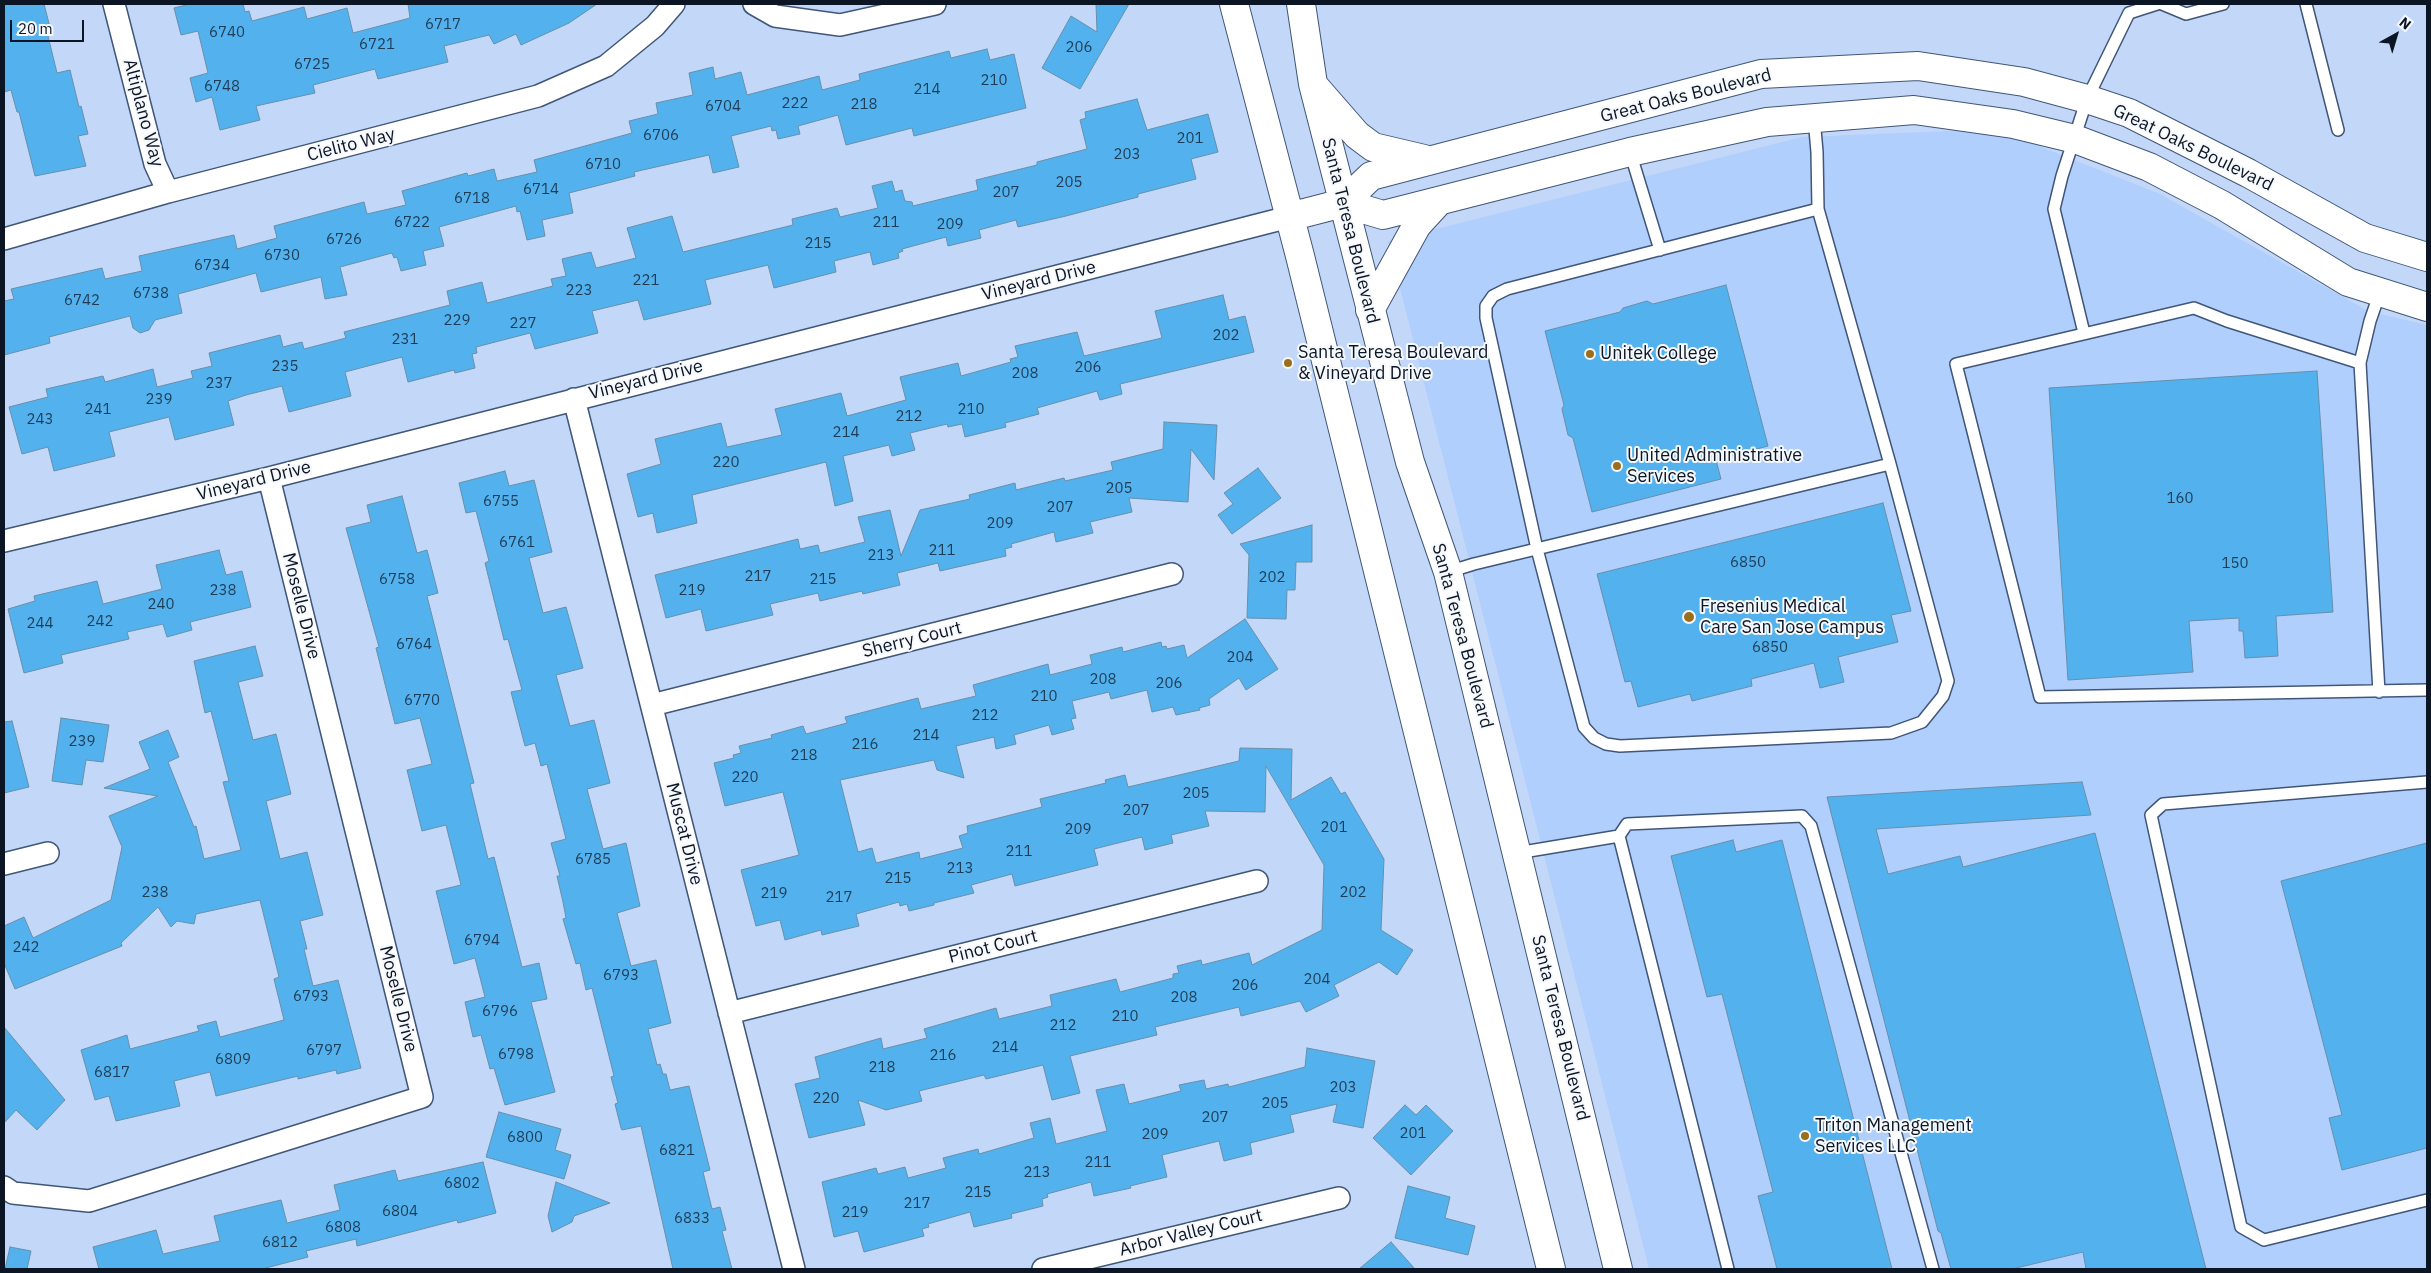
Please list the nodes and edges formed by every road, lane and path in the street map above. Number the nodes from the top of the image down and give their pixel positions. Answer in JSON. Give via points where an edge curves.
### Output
{"nodes":[{"id":1,"x":114,"y":4,"type":"edge"},
{"id":2,"x":674,"y":4,"type":"edge"},
{"id":3,"x":754,"y":4,"type":"edge"},
{"id":4,"x":935,"y":4,"type":"edge"},
{"id":5,"x":1234,"y":4,"type":"edge"},
{"id":6,"x":1301,"y":4,"type":"edge"},
{"id":7,"x":2157,"y":4,"type":"edge"},
{"id":8,"x":2162,"y":4,"type":"edge"},
{"id":9,"x":2223,"y":4,"type":"edge"},
{"id":10,"x":2306,"y":4,"type":"edge"},
{"id":11,"x":1313,"y":84,"type":"junction"},
{"id":12,"x":2087,"y":99,"type":"junction"},
{"id":13,"x":1814,"y":118,"type":"junction"},
{"id":14,"x":2338,"y":130,"type":"dead end"},
{"id":15,"x":2075,"y":139,"type":"junction"},
{"id":16,"x":1630,"y":152,"type":"junction"},
{"id":17,"x":1430,"y":160,"type":"junction"},
{"id":18,"x":168,"y":192,"type":"junction"},
{"id":19,"x":1439,"y":201,"type":"junction"},
{"id":20,"x":1343,"y":203,"type":"junction"},
{"id":21,"x":1818,"y":209,"type":"junction"},
{"id":22,"x":1289,"y":217,"type":"junction"},
{"id":23,"x":4,"y":239,"type":"edge"},
{"id":24,"x":1660,"y":250,"type":"junction"},
{"id":25,"x":2427,"y":257,"type":"edge"},
{"id":26,"x":2380,"y":292,"type":"junction"},
{"id":27,"x":2427,"y":307,"type":"edge"},
{"id":28,"x":1370,"y":310,"type":"junction"},
{"id":29,"x":2084,"y":332,"type":"junction"},
{"id":30,"x":2360,"y":363,"type":"junction"},
{"id":31,"x":574,"y":399,"type":"junction"},
{"id":32,"x":1890,"y":464,"type":"junction"},
{"id":33,"x":269,"y":478,"type":"junction"},
{"id":34,"x":4,"y":541,"type":"edge"},
{"id":35,"x":1537,"y":549,"type":"junction"},
{"id":36,"x":1448,"y":572,"type":"junction"},
{"id":37,"x":1172,"y":574,"type":"dead end"},
{"id":38,"x":2427,"y":690,"type":"edge"},
{"id":39,"x":2379,"y":692,"type":"junction"},
{"id":40,"x":652,"y":706,"type":"junction"},
{"id":41,"x":2427,"y":782,"type":"edge"},
{"id":42,"x":1619,"y":836,"type":"junction"},
{"id":43,"x":48,"y":853,"type":"dead end"},
{"id":44,"x":1517,"y":853,"type":"junction"},
{"id":45,"x":4,"y":864,"type":"edge"},
{"id":46,"x":1258,"y":882,"type":"dead end"},
{"id":47,"x":729,"y":1013,"type":"junction"},
{"id":48,"x":4,"y":1187,"type":"edge"},
{"id":49,"x":1339,"y":1198,"type":"dead end"},
{"id":50,"x":2427,"y":1200,"type":"edge"},
{"id":51,"x":794,"y":1269,"type":"edge"},
{"id":52,"x":1043,"y":1269,"type":"edge"},
{"id":53,"x":1551,"y":1269,"type":"edge"},
{"id":54,"x":1618,"y":1269,"type":"edge"},
{"id":55,"x":1728,"y":1269,"type":"edge"},
{"id":56,"x":1933,"y":1269,"type":"edge"}],
"edges":[{"from":1,"to":18,"type":"street","name":"Altiplano Way","via":[[156,164]]},
{"from":2,"to":18,"type":"street","name":"Cielito Way","via":[[655,26],[606,66],[538,96]]},
{"from":3,"to":4,"type":"street","via":[[775,16],[840,25]]},
{"from":5,"to":22,"type":"main road"},
{"from":6,"to":11,"type":"main road","name":"Santa Teresa Boulevard"},
{"from":7,"to":12,"type":"lane","via":[[2129,13]]},
{"from":8,"to":9,"type":"lane","via":[[2186,14]]},
{"from":10,"to":14,"type":"lane"},
{"from":11,"to":17,"type":"main road","via":[[1357,135],[1373,148]]},
{"from":11,"to":20,"type":"main road","name":"Santa Teresa Boulevard"},
{"from":12,"to":15,"type":"lane"},
{"from":12,"to":17,"type":"main road","name":"Great Oaks Boulevard","via":[[2024,82],[1918,66],[1761,74]]},
{"from":12,"to":25,"type":"main road","name":"Great Oaks Boulevard","via":[[2128,113],[2231,164],[2364,238]]},
{"from":13,"to":15,"type":"main road","name":"Great Oaks Boulevard","via":[[1914,110],[2013,124]]},
{"from":13,"to":16,"type":"main road","name":"Great Oaks Boulevard","via":[[1766,122]]},
{"from":13,"to":21,"type":"lane"},
{"from":15,"to":26,"type":"main road","name":"Great Oaks Boulevard","via":[[2149,167],[2222,205],[2348,282]]},
{"from":15,"to":29,"type":"lane","via":[[2054,209]]},
{"from":16,"to":19,"type":"main road","name":"Great Oaks Boulevard"},
{"from":16,"to":24,"type":"lane"},
{"from":17,"to":20,"type":"main road","name":"Great Oaks Boulevard","via":[[1371,176]]},
{"from":18,"to":23,"type":"street","name":"Cielito Way"},
{"from":19,"to":20,"type":"main road","name":"Great Oaks Boulevard","via":[[1383,214]]},
{"from":19,"to":28,"type":"main road","via":[[1417,225]]},
{"from":20,"to":22,"type":"main road","name":"Great Oaks Boulevard"},
{"from":20,"to":28,"type":"main road","name":"Santa Teresa Boulevard"},
{"from":21,"to":24,"type":"lane"},
{"from":21,"to":32,"type":"lane"},
{"from":22,"to":31,"type":"street","name":"Vineyard Drive"},
{"from":22,"to":53,"type":"main road"},
{"from":24,"to":35,"type":"lane","via":[[1507,289],[1493,296],[1486,306]]},
{"from":26,"to":27,"type":"main road","name":"Great Oaks Boulevard"},
{"from":26,"to":30,"type":"lane"},
{"from":28,"to":36,"type":"main road","name":"Santa Teresa Boulevard","via":[[1410,462]]},
{"from":29,"to":30,"type":"lane","via":[[2194,308]]},
{"from":29,"to":39,"type":"lane","via":[[1956,364],[2040,697]]},
{"from":30,"to":39,"type":"lane"},
{"from":31,"to":33,"type":"street","name":"Vineyard Drive"},
{"from":31,"to":40,"type":"street","name":"Muscat Drive"},
{"from":32,"to":35,"type":"lane"},
{"from":32,"to":35,"type":"lane","via":[[1948,681],[1943,696],[1922,722],[1892,733],[1620,746],[1594,738],[1584,727]]},
{"from":33,"to":34,"type":"street","name":"Vineyard Drive"},
{"from":33,"to":48,"type":"street","name":"Moselle Drive","via":[[422,1097],[89,1201],[13,1193]]},
{"from":35,"to":36,"type":"lane"},
{"from":36,"to":44,"type":"main road","name":"Santa Teresa Boulevard"},
{"from":37,"to":40,"type":"street","name":"Sherry Court"},
{"from":38,"to":39,"type":"lane"},
{"from":40,"to":47,"type":"street","name":"Muscat Drive"},
{"from":41,"to":50,"type":"lane","via":[[2163,804],[2151,815],[2241,1227],[2264,1240]]},
{"from":42,"to":44,"type":"lane"},
{"from":42,"to":55,"type":"lane"},
{"from":42,"to":56,"type":"lane","via":[[1627,824],[1802,816],[1811,826]]},
{"from":43,"to":45,"type":"street"},
{"from":44,"to":54,"type":"main road","name":"Santa Teresa Boulevard"},
{"from":46,"to":47,"type":"street","name":"Pinot Court"},
{"from":47,"to":51,"type":"street","name":"Muscat Drive"},
{"from":49,"to":52,"type":"street","name":"Arbor Valley Court"}]}
